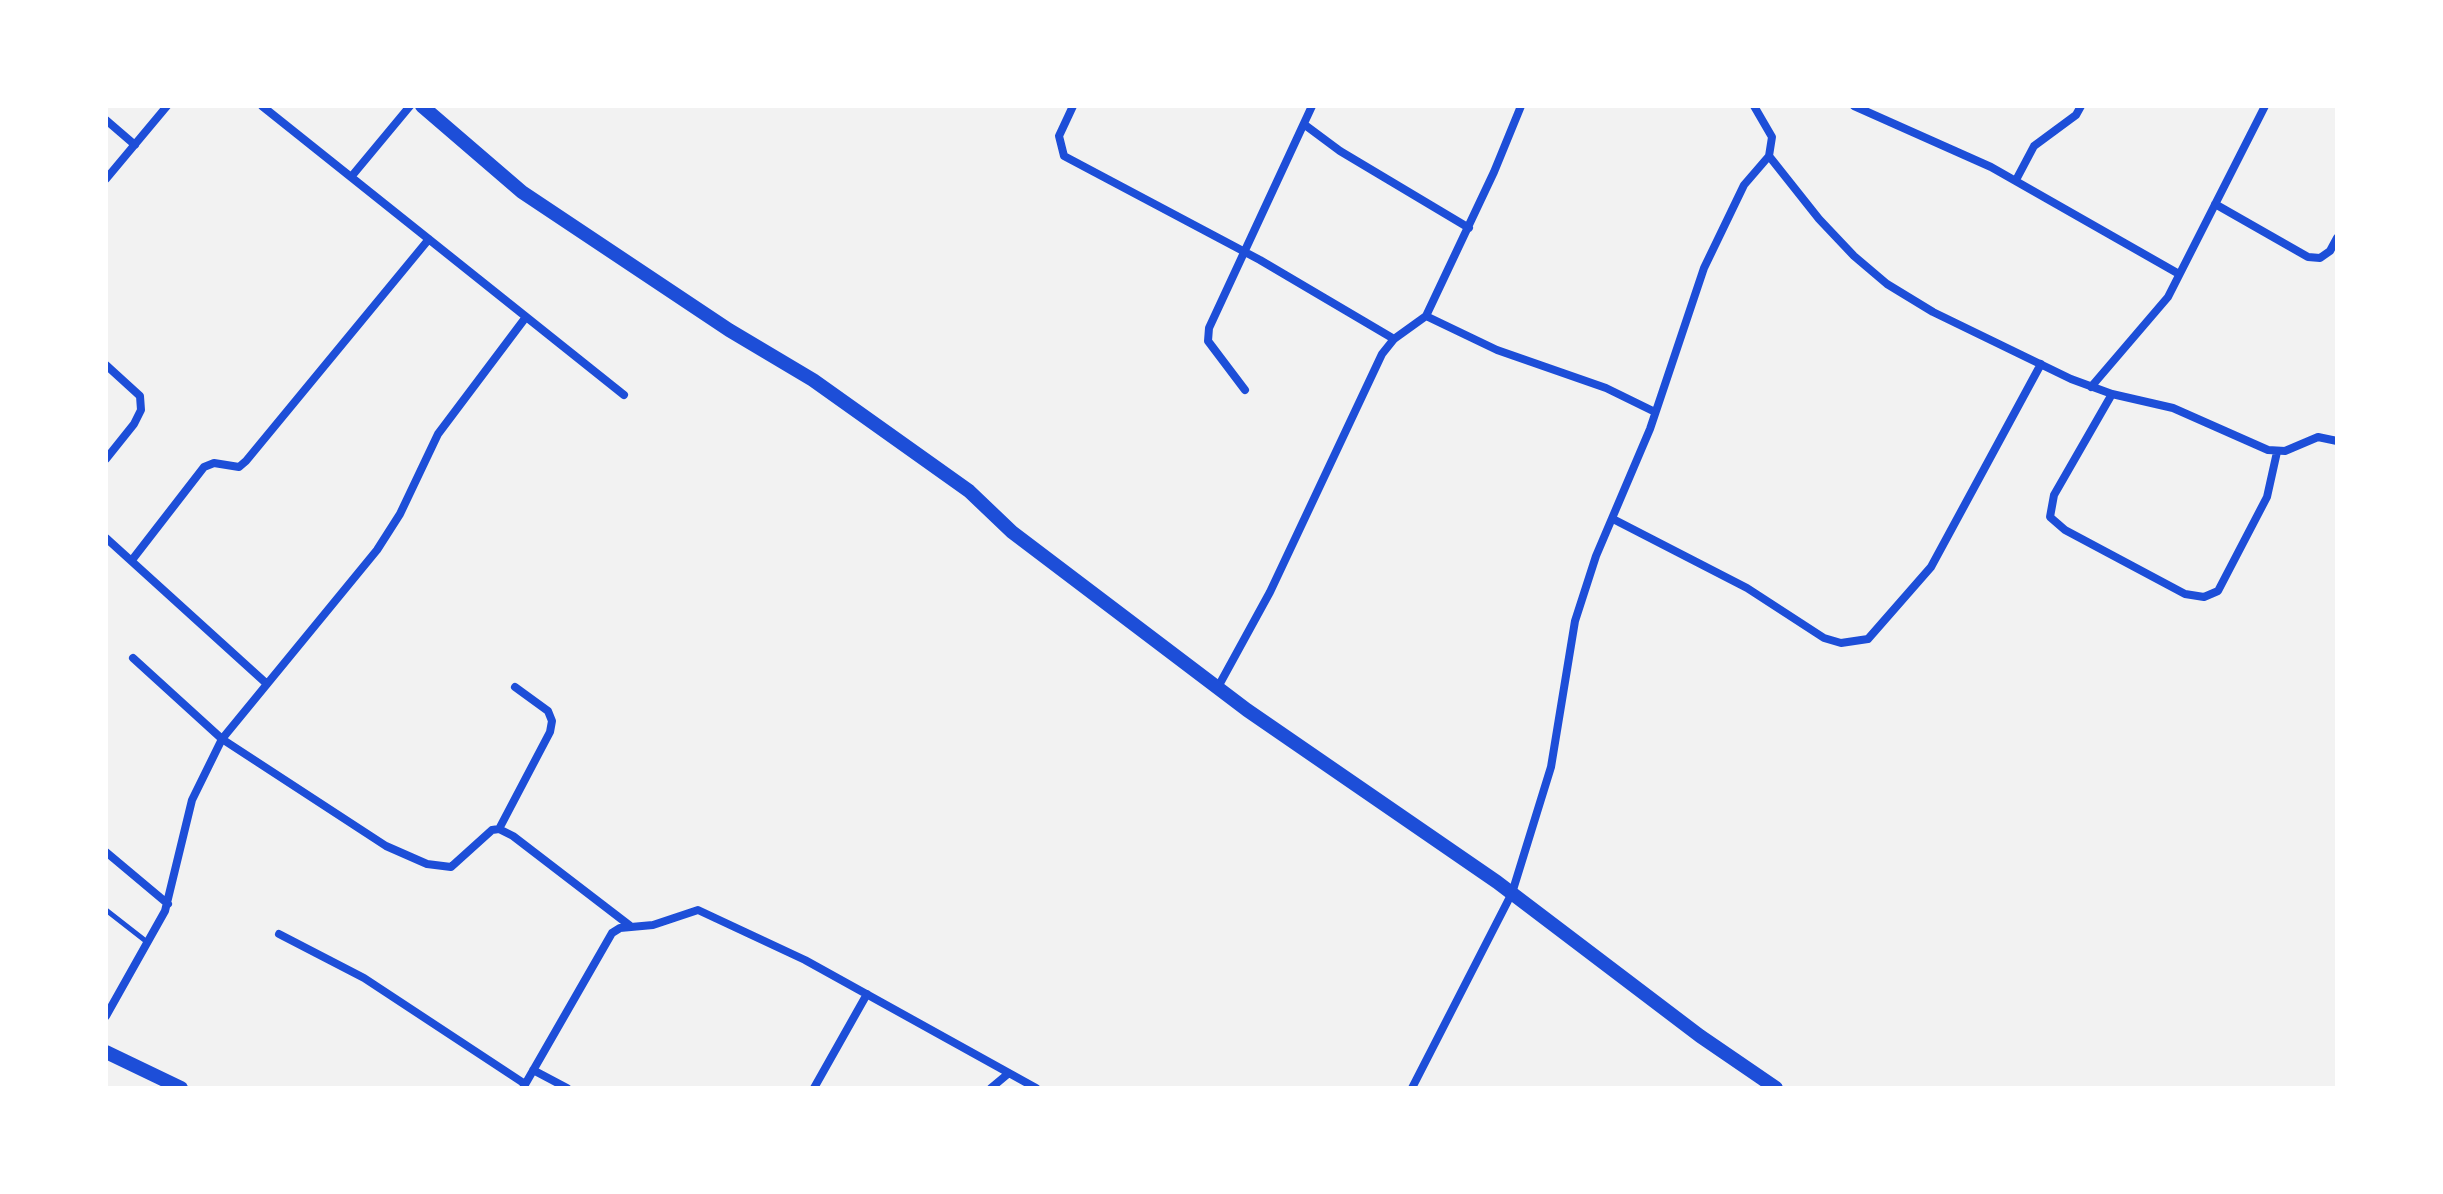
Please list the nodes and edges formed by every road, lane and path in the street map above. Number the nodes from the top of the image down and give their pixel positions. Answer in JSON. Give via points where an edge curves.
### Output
{"nodes":[{"id":1,"x":167,"y":106,"type":"edge"},
{"id":2,"x":262,"y":106,"type":"edge"},
{"id":3,"x":410,"y":106,"type":"edge"},
{"id":4,"x":422,"y":106,"type":"edge"},
{"id":5,"x":1073,"y":106,"type":"edge"},
{"id":6,"x":1312,"y":106,"type":"edge"},
{"id":7,"x":1521,"y":106,"type":"edge"},
{"id":8,"x":1754,"y":106,"type":"edge"},
{"id":9,"x":1854,"y":106,"type":"edge"},
{"id":10,"x":2081,"y":106,"type":"edge"},
{"id":11,"x":2265,"y":106,"type":"edge"},
{"id":12,"x":438,"y":111,"type":"edge"},
{"id":13,"x":106,"y":120,"type":"edge"},
{"id":14,"x":1305,"y":125,"type":"junction"},
{"id":15,"x":135,"y":145,"type":"junction"},
{"id":16,"x":1769,"y":156,"type":"junction"},
{"id":17,"x":351,"y":177,"type":"junction"},
{"id":18,"x":106,"y":179,"type":"edge"},
{"id":19,"x":2016,"y":180,"type":"junction"},
{"id":20,"x":2215,"y":204,"type":"junction"},
{"id":21,"x":1469,"y":228,"type":"junction"},
{"id":22,"x":2337,"y":238,"type":"edge"},
{"id":23,"x":429,"y":239,"type":"junction"},
{"id":24,"x":1245,"y":253,"type":"junction"},
{"id":25,"x":2179,"y":274,"type":"junction"},
{"id":26,"x":1426,"y":316,"type":"junction"},
{"id":27,"x":526,"y":317,"type":"junction"},
{"id":28,"x":1394,"y":339,"type":"junction"},
{"id":29,"x":2041,"y":364,"type":"junction"},
{"id":30,"x":106,"y":365,"type":"edge"},
{"id":31,"x":2091,"y":387,"type":"junction"},
{"id":32,"x":1245,"y":390,"type":"dead end"},
{"id":33,"x":2112,"y":394,"type":"junction"},
{"id":34,"x":624,"y":395,"type":"dead end"},
{"id":35,"x":1655,"y":412,"type":"junction"},
{"id":36,"x":2337,"y":441,"type":"edge"},
{"id":37,"x":2277,"y":452,"type":"junction"},
{"id":38,"x":106,"y":459,"type":"edge"},
{"id":39,"x":1613,"y":519,"type":"junction"},
{"id":40,"x":106,"y":538,"type":"edge"},
{"id":41,"x":132,"y":560,"type":"junction"},
{"id":42,"x":133,"y":658,"type":"dead end"},
{"id":43,"x":267,"y":684,"type":"junction"},
{"id":44,"x":515,"y":687,"type":"dead end"},
{"id":45,"x":1218,"y":687,"type":"junction"},
{"id":46,"x":222,"y":739,"type":"junction"},
{"id":47,"x":499,"y":829,"type":"junction"},
{"id":48,"x":106,"y":852,"type":"edge"},
{"id":49,"x":1512,"y":893,"type":"junction"},
{"id":50,"x":168,"y":904,"type":"junction"},
{"id":51,"x":106,"y":910,"type":"edge"},
{"id":52,"x":629,"y":925,"type":"junction"},
{"id":53,"x":279,"y":934,"type":"dead end"},
{"id":54,"x":147,"y":943,"type":"junction"},
{"id":55,"x":867,"y":994,"type":"junction"},
{"id":56,"x":106,"y":1016,"type":"edge"},
{"id":57,"x":106,"y":1052,"type":"edge"},
{"id":58,"x":533,"y":1070,"type":"junction"},
{"id":59,"x":1009,"y":1073,"type":"junction"},
{"id":60,"x":524,"y":1086,"type":"edge"},
{"id":61,"x":181,"y":1088,"type":"edge"},
{"id":62,"x":567,"y":1088,"type":"edge"},
{"id":63,"x":814,"y":1088,"type":"edge"},
{"id":64,"x":991,"y":1088,"type":"edge"},
{"id":65,"x":1036,"y":1088,"type":"edge"},
{"id":66,"x":1412,"y":1088,"type":"edge"},
{"id":67,"x":1776,"y":1088,"type":"edge"}],
"edges":[{"from":1,"to":15,"type":"street"},
{"from":2,"to":17,"type":"street"},
{"from":3,"to":17,"type":"street"},
{"from":4,"to":12,"type":"street"},
{"from":5,"to":24,"type":"street","via":[[1059,136],[1064,156]]},
{"from":6,"to":14,"type":"street"},
{"from":7,"to":21,"type":"street"},
{"from":8,"to":16,"type":"street","via":[[1772,137]]},
{"from":9,"to":19,"type":"street"},
{"from":10,"to":19,"type":"street","via":[[2034,146]]},
{"from":11,"to":20,"type":"street"},
{"from":12,"to":45,"type":"street","via":[[522,192],[813,380],[969,491],[1012,532]]},
{"from":13,"to":15,"type":"street"},
{"from":14,"to":21,"type":"street"},
{"from":14,"to":24,"type":"street"},
{"from":15,"to":18,"type":"street"},
{"from":16,"to":29,"type":"street","via":[[1819,219],[1887,284]]},
{"from":16,"to":35,"type":"street","via":[[1744,185],[1704,268]]},
{"from":17,"to":23,"type":"street"},
{"from":19,"to":25,"type":"street"},
{"from":20,"to":22,"type":"street","via":[[2308,257],[2320,258]]},
{"from":20,"to":25,"type":"street"},
{"from":21,"to":26,"type":"street"},
{"from":23,"to":27,"type":"street"},
{"from":23,"to":41,"type":"street","via":[[246,461],[239,467],[204,467]]},
{"from":24,"to":28,"type":"street"},
{"from":24,"to":32,"type":"street","via":[[1209,328],[1208,341]]},
{"from":25,"to":31,"type":"street","via":[[2152,318]]},
{"from":26,"to":28,"type":"street"},
{"from":26,"to":35,"type":"street"},
{"from":27,"to":34,"type":"street"},
{"from":27,"to":43,"type":"street","via":[[438,434],[377,550]]},
{"from":28,"to":45,"type":"street"},
{"from":29,"to":31,"type":"street"},
{"from":29,"to":39,"type":"street","via":[[1931,567],[1868,639],[1841,643],[1824,638],[1708,566]]},
{"from":30,"to":38,"type":"street","via":[[140,396],[141,410]]},
{"from":31,"to":33,"type":"street"},
{"from":33,"to":37,"type":"street","via":[[2173,408]]},
{"from":33,"to":37,"type":"street","via":[[2054,495],[2050,517],[2185,594],[2204,597],[2218,591],[2267,497]]},
{"from":35,"to":39,"type":"street"},
{"from":36,"to":37,"type":"street","via":[[2307,439]]},
{"from":39,"to":49,"type":"street","via":[[1575,621],[1551,767]]},
{"from":40,"to":41,"type":"street"},
{"from":41,"to":43,"type":"street"},
{"from":42,"to":46,"type":"street"},
{"from":43,"to":46,"type":"street"},
{"from":44,"to":47,"type":"street","via":[[548,711],[552,721]]},
{"from":45,"to":49,"type":"street"},
{"from":46,"to":47,"type":"street","via":[[386,846],[427,864],[451,867]]},
{"from":46,"to":50,"type":"street","via":[[192,800]]},
{"from":47,"to":52,"type":"street"},
{"from":48,"to":50,"type":"street"},
{"from":49,"to":66,"type":"street"},
{"from":49,"to":67,"type":"street"},
{"from":50,"to":54,"type":"street"},
{"from":51,"to":54,"type":"lane"},
{"from":52,"to":55,"type":"street","via":[[653,925],[689,910],[712,913]]},
{"from":52,"to":58,"type":"street","via":[[612,933]]},
{"from":53,"to":60,"type":"street","via":[[364,978]]},
{"from":54,"to":56,"type":"street"},
{"from":55,"to":59,"type":"street"},
{"from":55,"to":63,"type":"street"},
{"from":57,"to":61,"type":"street"},
{"from":58,"to":60,"type":"street"},
{"from":58,"to":62,"type":"street"},
{"from":59,"to":64,"type":"street"},
{"from":59,"to":65,"type":"street"}]}
